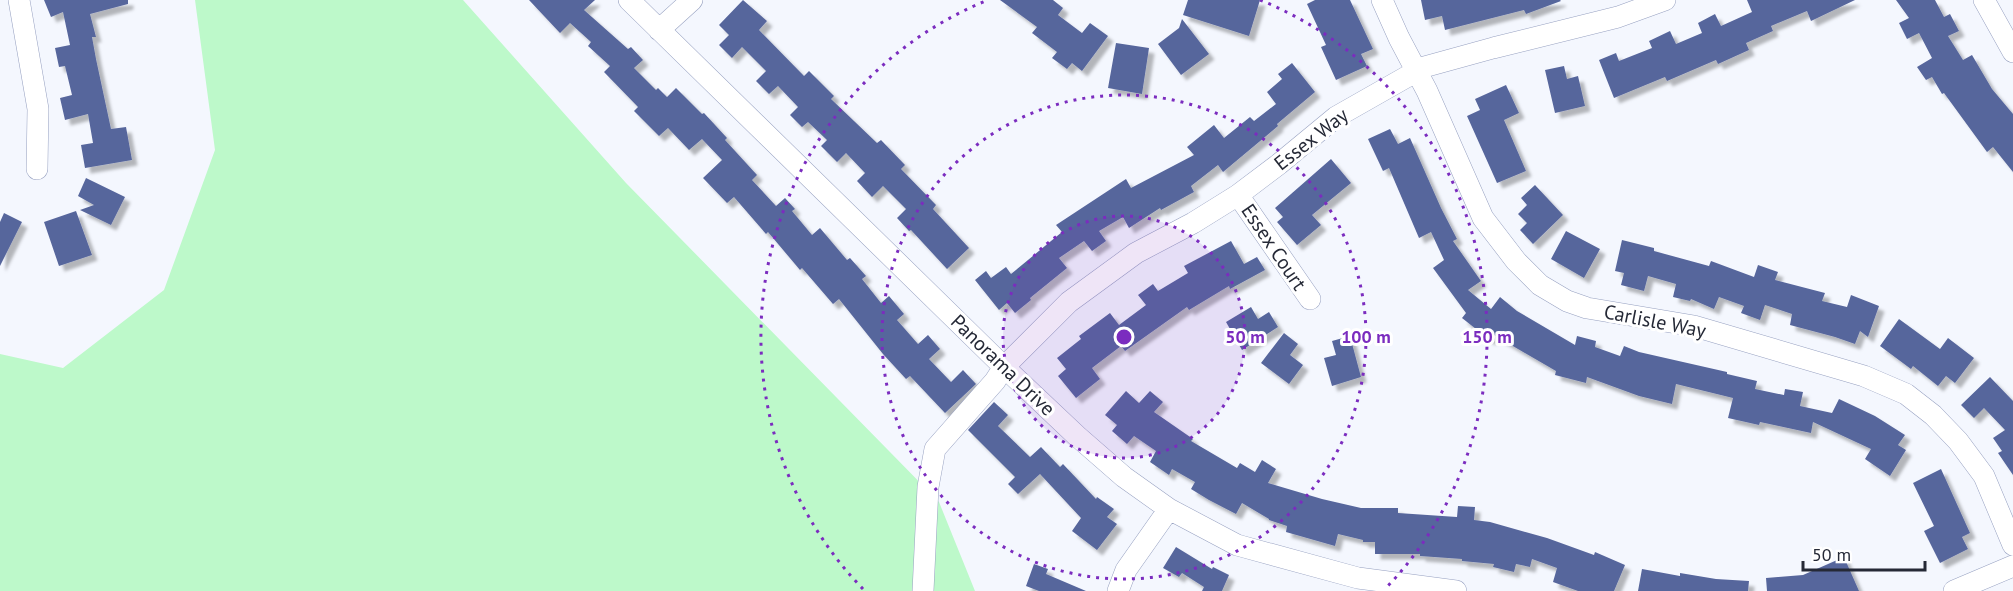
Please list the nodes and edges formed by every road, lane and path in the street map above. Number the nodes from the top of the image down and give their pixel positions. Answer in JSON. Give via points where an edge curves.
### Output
{"nodes":[{"id":1,"x":19,"y":0,"type":"edge"},
{"id":2,"x":629,"y":0,"type":"edge"},
{"id":3,"x":692,"y":0,"type":"edge"},
{"id":4,"x":1382,"y":0,"type":"edge"},
{"id":5,"x":1665,"y":0,"type":"edge"},
{"id":6,"x":1984,"y":0,"type":"edge"},
{"id":7,"x":659,"y":30,"type":"junction"},
{"id":8,"x":2013,"y":52,"type":"edge"},
{"id":9,"x":1416,"y":71,"type":"junction"},
{"id":10,"x":37,"y":169,"type":"dead end"},
{"id":11,"x":1238,"y":195,"type":"junction"},
{"id":12,"x":1310,"y":299,"type":"dead end"},
{"id":13,"x":1004,"y":367,"type":"junction"},
{"id":14,"x":1169,"y":509,"type":"junction"},
{"id":15,"x":2013,"y":545,"type":"edge"},
{"id":16,"x":2013,"y":566,"type":"edge"},
{"id":17,"x":923,"y":591,"type":"edge"},
{"id":18,"x":1118,"y":591,"type":"edge"},
{"id":19,"x":1456,"y":591,"type":"edge"},
{"id":20,"x":1954,"y":591,"type":"edge"}],
"edges":[{"from":1,"to":10,"type":"street","via":[[38,109]]},
{"from":2,"to":7,"type":"street","name":"Panorama Drive"},
{"from":3,"to":7,"type":"street"},
{"from":4,"to":9,"type":"street","name":"Carlisle Way"},
{"from":5,"to":9,"type":"street","name":"Essex Way","via":[[1618,17]]},
{"from":6,"to":8,"type":"street"},
{"from":7,"to":13,"type":"street","name":"Panorama Drive"},
{"from":9,"to":11,"type":"street","name":"Essex Way","via":[[1336,117]]},
{"from":9,"to":15,"type":"street","name":"Carlisle Way","via":[[1483,218],[1540,285],[1587,308],[1694,326],[1864,376],[1906,394],[1933,415],[1984,476]]},
{"from":11,"to":12,"type":"street","name":"Essex Court"},
{"from":11,"to":13,"type":"street","name":"Essex Way","via":[[1136,252],[1069,302]]},
{"from":13,"to":14,"type":"street","name":"Panorama Drive","via":[[1124,477]]},
{"from":13,"to":17,"type":"street","name":"Essex Way","via":[[935,449],[928,487]]},
{"from":14,"to":18,"type":"street","via":[[1126,570]]},
{"from":14,"to":19,"type":"street","name":"Panorama Drive","via":[[1237,545],[1292,561],[1358,578]]},
{"from":16,"to":20,"type":"street"}]}
